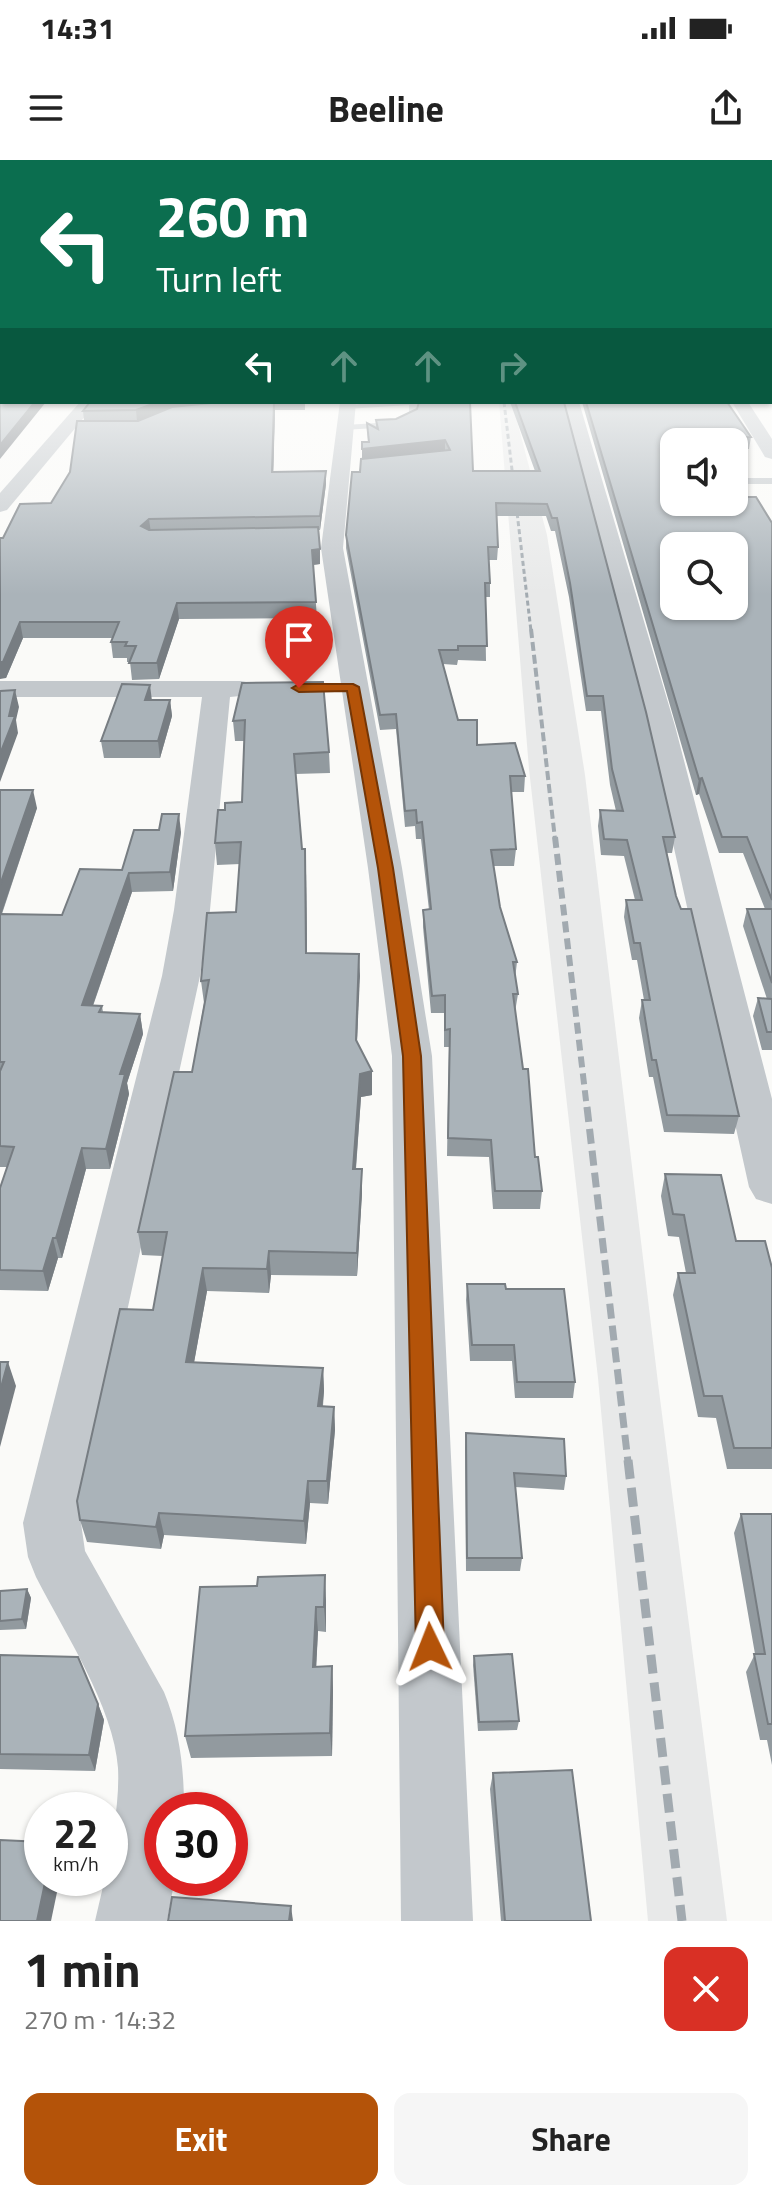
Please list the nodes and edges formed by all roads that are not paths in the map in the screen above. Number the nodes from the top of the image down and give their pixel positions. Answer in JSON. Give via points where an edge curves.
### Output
{"nodes":[{"id":1,"x":72,"y":430,"type":"edge"},
{"id":2,"x":579,"y":430,"type":"edge"},
{"id":3,"x":758,"y":430,"type":"edge"},
{"id":4,"x":346,"y":434,"type":"edge"},
{"id":5,"x":772,"y":453,"type":"edge"},
{"id":6,"x":748,"y":481,"type":"edge"},
{"id":7,"x":772,"y":481,"type":"edge"},
{"id":8,"x":0,"y":506,"type":"edge"},
{"id":9,"x":0,"y":689,"type":"edge"},
{"id":10,"x":772,"y":1187,"type":"edge"},
{"id":11,"x":131,"y":1921,"type":"edge"},
{"id":12,"x":437,"y":1921,"type":"edge"}],
"edges":[{"from":1,"to":8,"type":"street"},
{"from":2,"to":10,"type":"street","via":[[661,726]]},
{"from":3,"to":5,"type":"street"},
{"from":4,"to":12,"type":"street","via":[[325,536],[332,548],[338,688],[385,868],[412,1056]]},
{"from":6,"to":7,"type":"lane"},
{"from":9,"to":11,"type":"street","via":[[240,689],[181,976],[52,1523],[57,1557],[141,1715],[151,1768],[149,1834]]}]}
